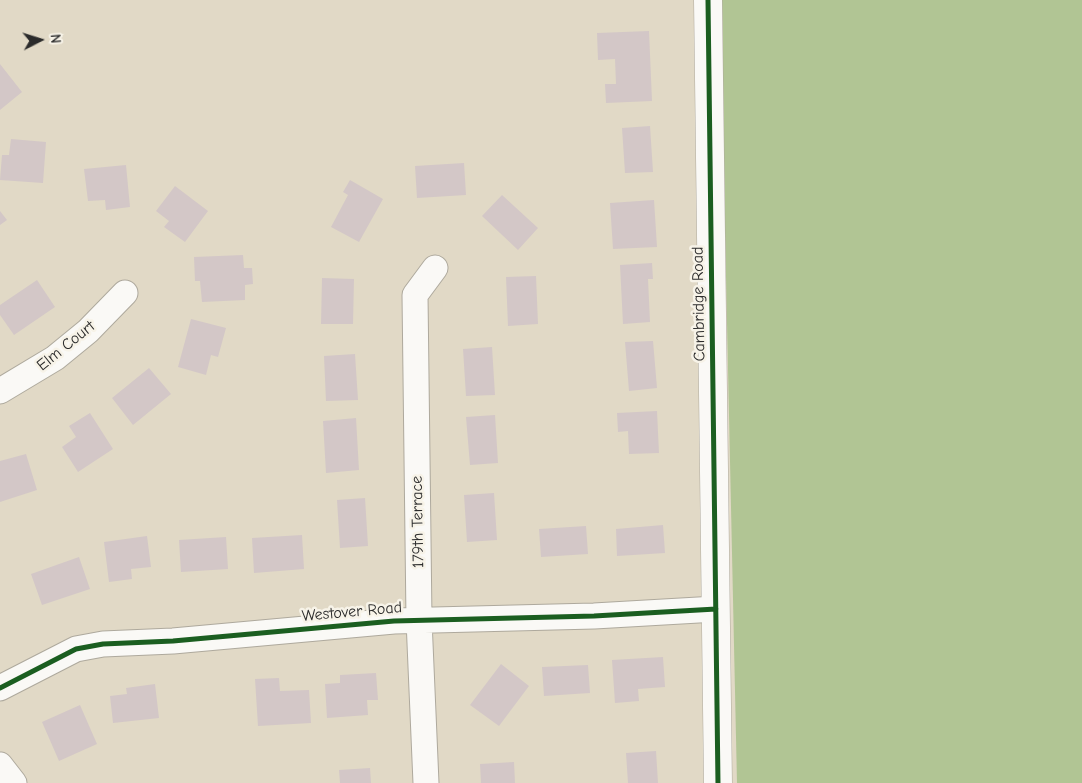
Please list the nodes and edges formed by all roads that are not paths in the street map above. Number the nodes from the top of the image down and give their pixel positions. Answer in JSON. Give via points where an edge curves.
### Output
{"nodes":[{"id":1,"x":708,"y":0,"type":"edge"},
{"id":2,"x":435,"y":268,"type":"dead end"},
{"id":3,"x":125,"y":293,"type":"dead end"},
{"id":4,"x":0,"y":391,"type":"edge"},
{"id":5,"x":716,"y":609,"type":"junction"},
{"id":6,"x":420,"y":620,"type":"junction"},
{"id":7,"x":0,"y":688,"type":"edge"},
{"id":8,"x":0,"y":765,"type":"edge"},
{"id":9,"x":14,"y":783,"type":"edge"},
{"id":10,"x":426,"y":783,"type":"edge"},
{"id":11,"x":718,"y":783,"type":"edge"}],
"edges":[{"from":1,"to":5,"type":"street","name":"Cambridge Road"},
{"from":2,"to":6,"type":"street","name":"179th Terrace","via":[[415,295]]},
{"from":3,"to":4,"type":"street","name":"Elm Court","via":[[88,331],[55,358]]},
{"from":5,"to":6,"type":"street","name":"Westover Road"},
{"from":5,"to":11,"type":"street","name":"Cambridge Road"},
{"from":6,"to":7,"type":"street","name":"Westover Road","via":[[76,648]]},
{"from":6,"to":10,"type":"street","name":"179th Terrace"},
{"from":8,"to":9,"type":"street"}]}
